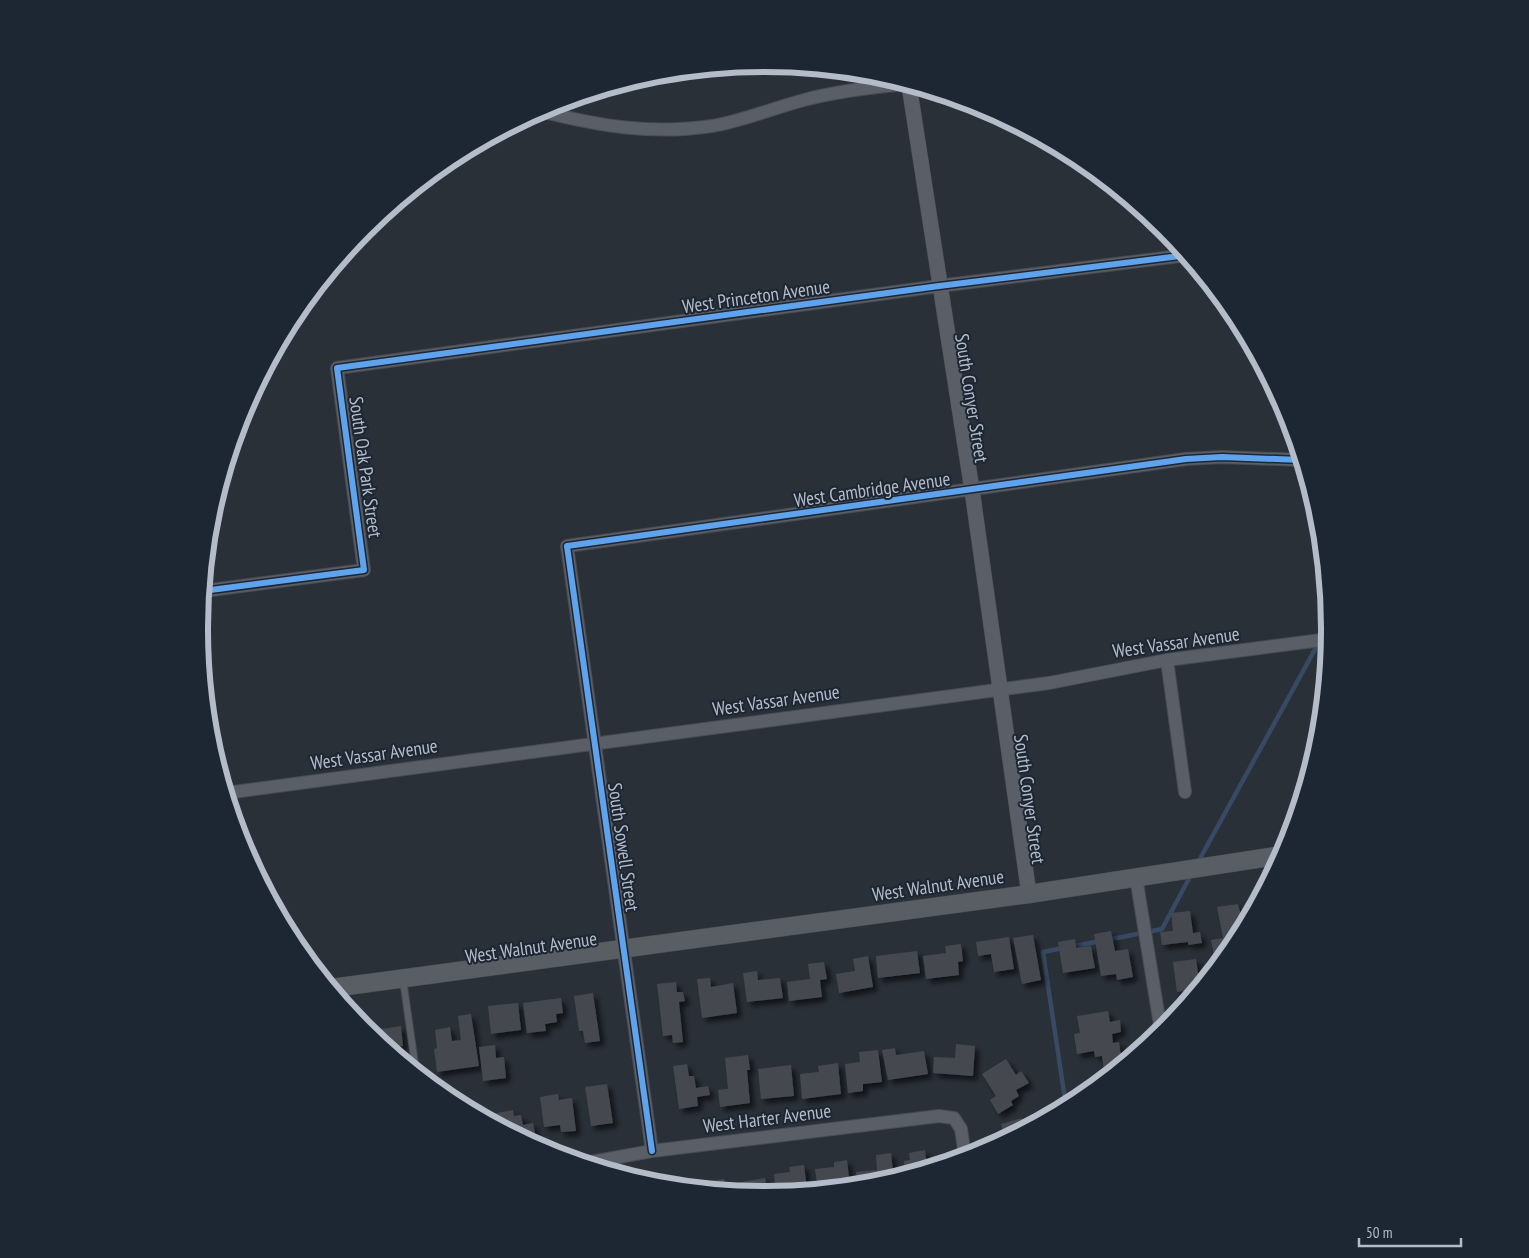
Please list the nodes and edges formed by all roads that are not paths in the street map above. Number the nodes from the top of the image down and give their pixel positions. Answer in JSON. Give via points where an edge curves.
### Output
{"nodes":[{"id":1,"x":887,"y":86,"type":"edge"},
{"id":2,"x":910,"y":91,"type":"edge"},
{"id":3,"x":554,"y":114,"type":"edge"},
{"id":4,"x":1178,"y":256,"type":"edge"},
{"id":5,"x":939,"y":286,"type":"junction"},
{"id":6,"x":337,"y":368,"type":"joint"},
{"id":7,"x":1294,"y":460,"type":"edge"},
{"id":8,"x":972,"y":490,"type":"junction"},
{"id":9,"x":567,"y":546,"type":"joint"},
{"id":10,"x":209,"y":590,"type":"edge"},
{"id":11,"x":1321,"y":640,"type":"edge"},
{"id":12,"x":1167,"y":660,"type":"junction"},
{"id":13,"x":1000,"y":689,"type":"junction"},
{"id":14,"x":594,"y":743,"type":"junction"},
{"id":15,"x":233,"y":792,"type":"edge"},
{"id":16,"x":1185,"y":792,"type":"dead end"},
{"id":17,"x":1272,"y":856,"type":"edge"},
{"id":18,"x":1136,"y":877,"type":"junction"},
{"id":19,"x":1029,"y":894,"type":"junction"},
{"id":20,"x":624,"y":949,"type":"junction"},
{"id":21,"x":403,"y":979,"type":"junction"},
{"id":22,"x":339,"y":987,"type":"edge"},
{"id":23,"x":1159,"y":1021,"type":"edge"},
{"id":24,"x":415,"y":1061,"type":"edge"},
{"id":25,"x":964,"y":1148,"type":"edge"},
{"id":26,"x":652,"y":1151,"type":"junction"},
{"id":27,"x":600,"y":1160,"type":"edge"}],
"edges":[{"from":1,"to":3,"type":"street","via":[[805,100],[713,126],[673,130],[635,130]]},
{"from":2,"to":5,"type":"street","name":"South Conyer Street"},
{"from":4,"to":5,"type":"street","name":"West Princeton Avenue"},
{"from":5,"to":6,"type":"street","name":"West Princeton Avenue"},
{"from":5,"to":8,"type":"street","name":"South Conyer Street"},
{"from":6,"to":10,"type":"street","name":"South Oak Park Street","via":[[364,570]]},
{"from":7,"to":8,"type":"street","name":"West Cambridge Avenue","via":[[1222,457],[1186,460]]},
{"from":8,"to":9,"type":"street","name":"West Cambridge Avenue"},
{"from":8,"to":13,"type":"street","name":"South Conyer Street"},
{"from":9,"to":14,"type":"street","name":"South Sowell Street"},
{"from":11,"to":12,"type":"street","name":"West Vassar Avenue"},
{"from":12,"to":13,"type":"street","name":"West Vassar Avenue"},
{"from":12,"to":16,"type":"street"},
{"from":13,"to":14,"type":"street","name":"West Vassar Avenue"},
{"from":13,"to":19,"type":"street","name":"South Conyer Street"},
{"from":14,"to":15,"type":"street","name":"West Vassar Avenue"},
{"from":14,"to":20,"type":"street","name":"South Sowell Street"},
{"from":17,"to":18,"type":"main road","name":"West Walnut Avenue"},
{"from":18,"to":19,"type":"main road","name":"West Walnut Avenue"},
{"from":18,"to":23,"type":"street"},
{"from":19,"to":20,"type":"main road","name":"West Walnut Avenue"},
{"from":20,"to":21,"type":"main road","name":"West Walnut Avenue"},
{"from":20,"to":26,"type":"street","name":"South Sowell Street"},
{"from":21,"to":22,"type":"main road","name":"West Walnut Avenue"},
{"from":21,"to":24,"type":"lane"},
{"from":25,"to":26,"type":"street","name":"West Harter Avenue","via":[[954,1118],[939,1116]]},
{"from":26,"to":27,"type":"street","name":"West Harter Avenue"}]}
